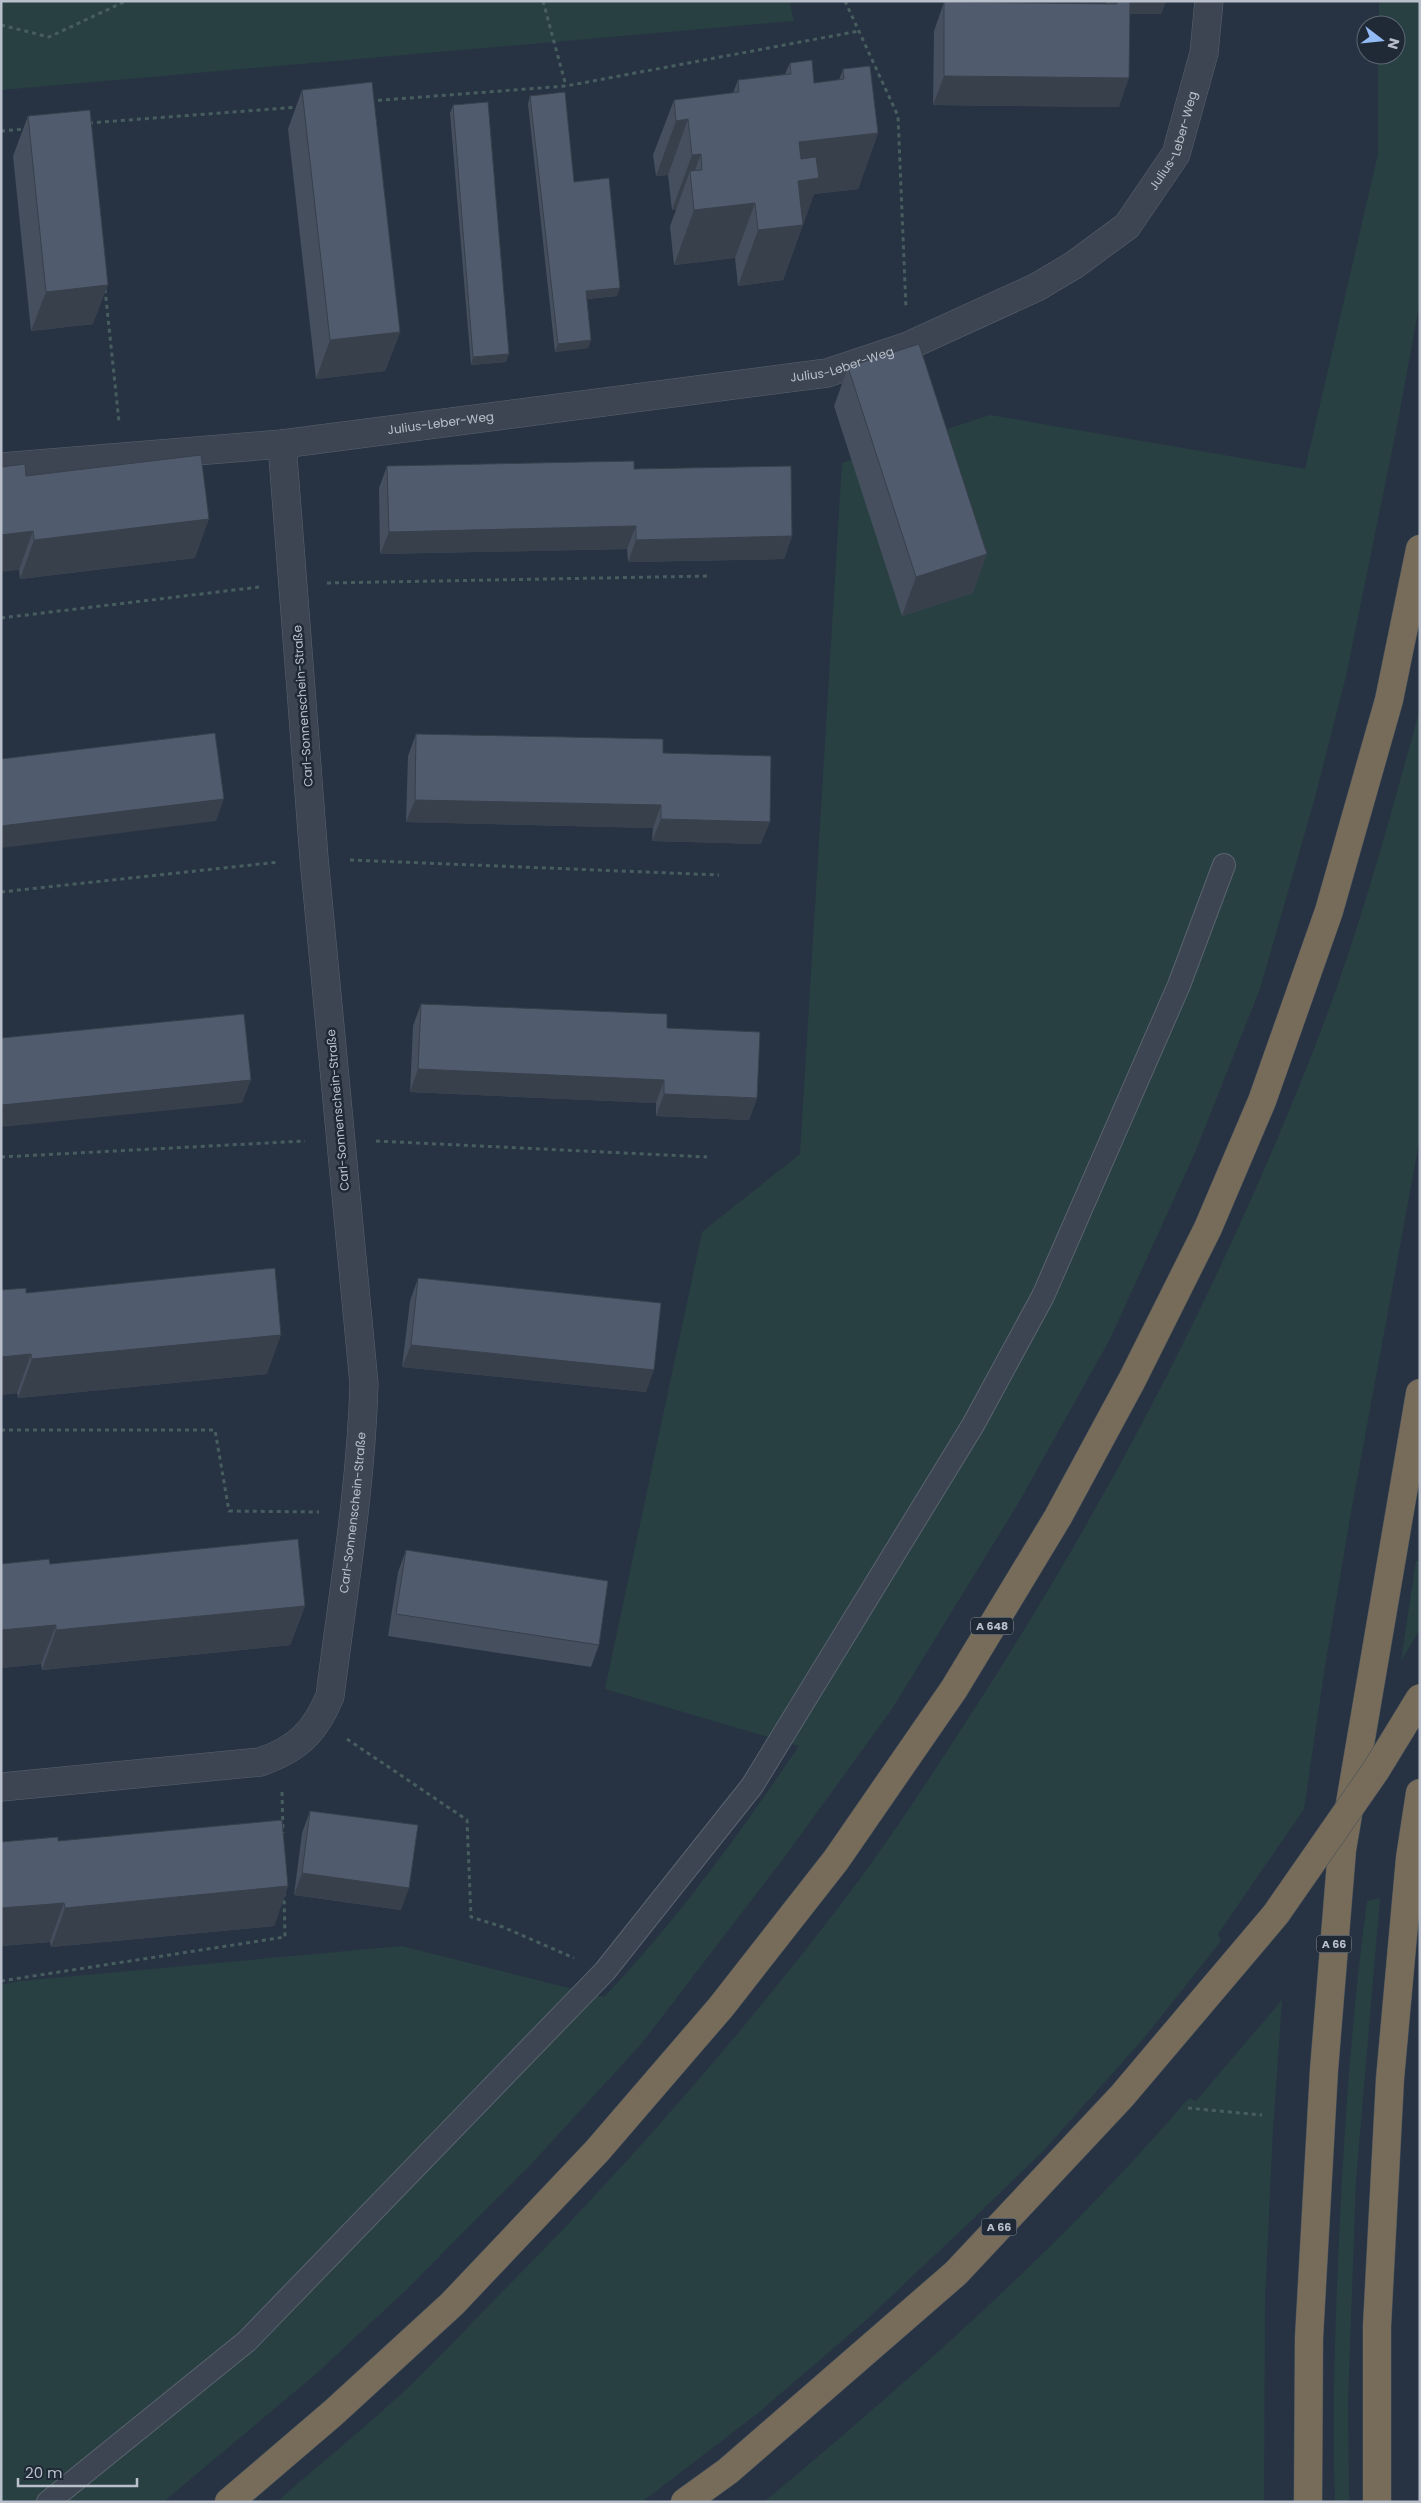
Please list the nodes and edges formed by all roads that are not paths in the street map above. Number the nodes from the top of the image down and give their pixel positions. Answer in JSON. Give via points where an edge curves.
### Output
{"nodes":[{"id":1,"x":1209,"y":1,"type":"edge"},
{"id":2,"x":282,"y":444,"type":"junction"},
{"id":3,"x":1,"y":467,"type":"edge"},
{"id":4,"x":1420,"y":549,"type":"edge"},
{"id":5,"x":1224,"y":865,"type":"dead end"},
{"id":6,"x":1420,"y":1393,"type":"edge"},
{"id":7,"x":1420,"y":1698,"type":"edge"},
{"id":8,"x":1,"y":1787,"type":"edge"},
{"id":9,"x":1420,"y":1793,"type":"edge"},
{"id":10,"x":48,"y":2502,"type":"edge"},
{"id":11,"x":229,"y":2502,"type":"edge"},
{"id":12,"x":686,"y":2502,"type":"edge"},
{"id":13,"x":1308,"y":2502,"type":"edge"},
{"id":14,"x":1377,"y":2502,"type":"edge"}],
"edges":[{"from":1,"to":2,"type":"street","name":"Julius-Leber-Weg","via":[[1204,53],[1176,154],[1127,226],[1074,265],[1037,287],[908,346],[828,373]]},
{"from":2,"to":3,"type":"street"},
{"from":2,"to":8,"type":"street","name":"Carl-Sonnenschein-Straße","via":[[314,858],[364,1384],[363,1431],[330,1696],[320,1720],[302,1740],[282,1755],[260,1762]]},
{"from":4,"to":11,"type":"highway","number":"A 648","via":[[1389,700],[1329,911],[1262,1101],[1208,1228],[1132,1380],[1058,1517],[954,1690],[836,1860],[721,2007],[597,2151],[452,2304],[334,2413]]},
{"from":5,"to":10,"type":"lane","via":[[1179,985],[1043,1296],[972,1425],[752,1786],[605,1971],[247,2341]]},
{"from":6,"to":13,"type":"highway","number":"A 66","via":[[1342,1850],[1324,2070],[1310,2328]]},
{"from":7,"to":12,"type":"highway","number":"A 66","bridge":true,"via":[[1376,1770],[1276,1914],[1122,2096],[956,2273],[728,2471]]},
{"from":9,"to":14,"type":"highway","via":[[1410,1858],[1390,2079],[1377,2326]]}]}
